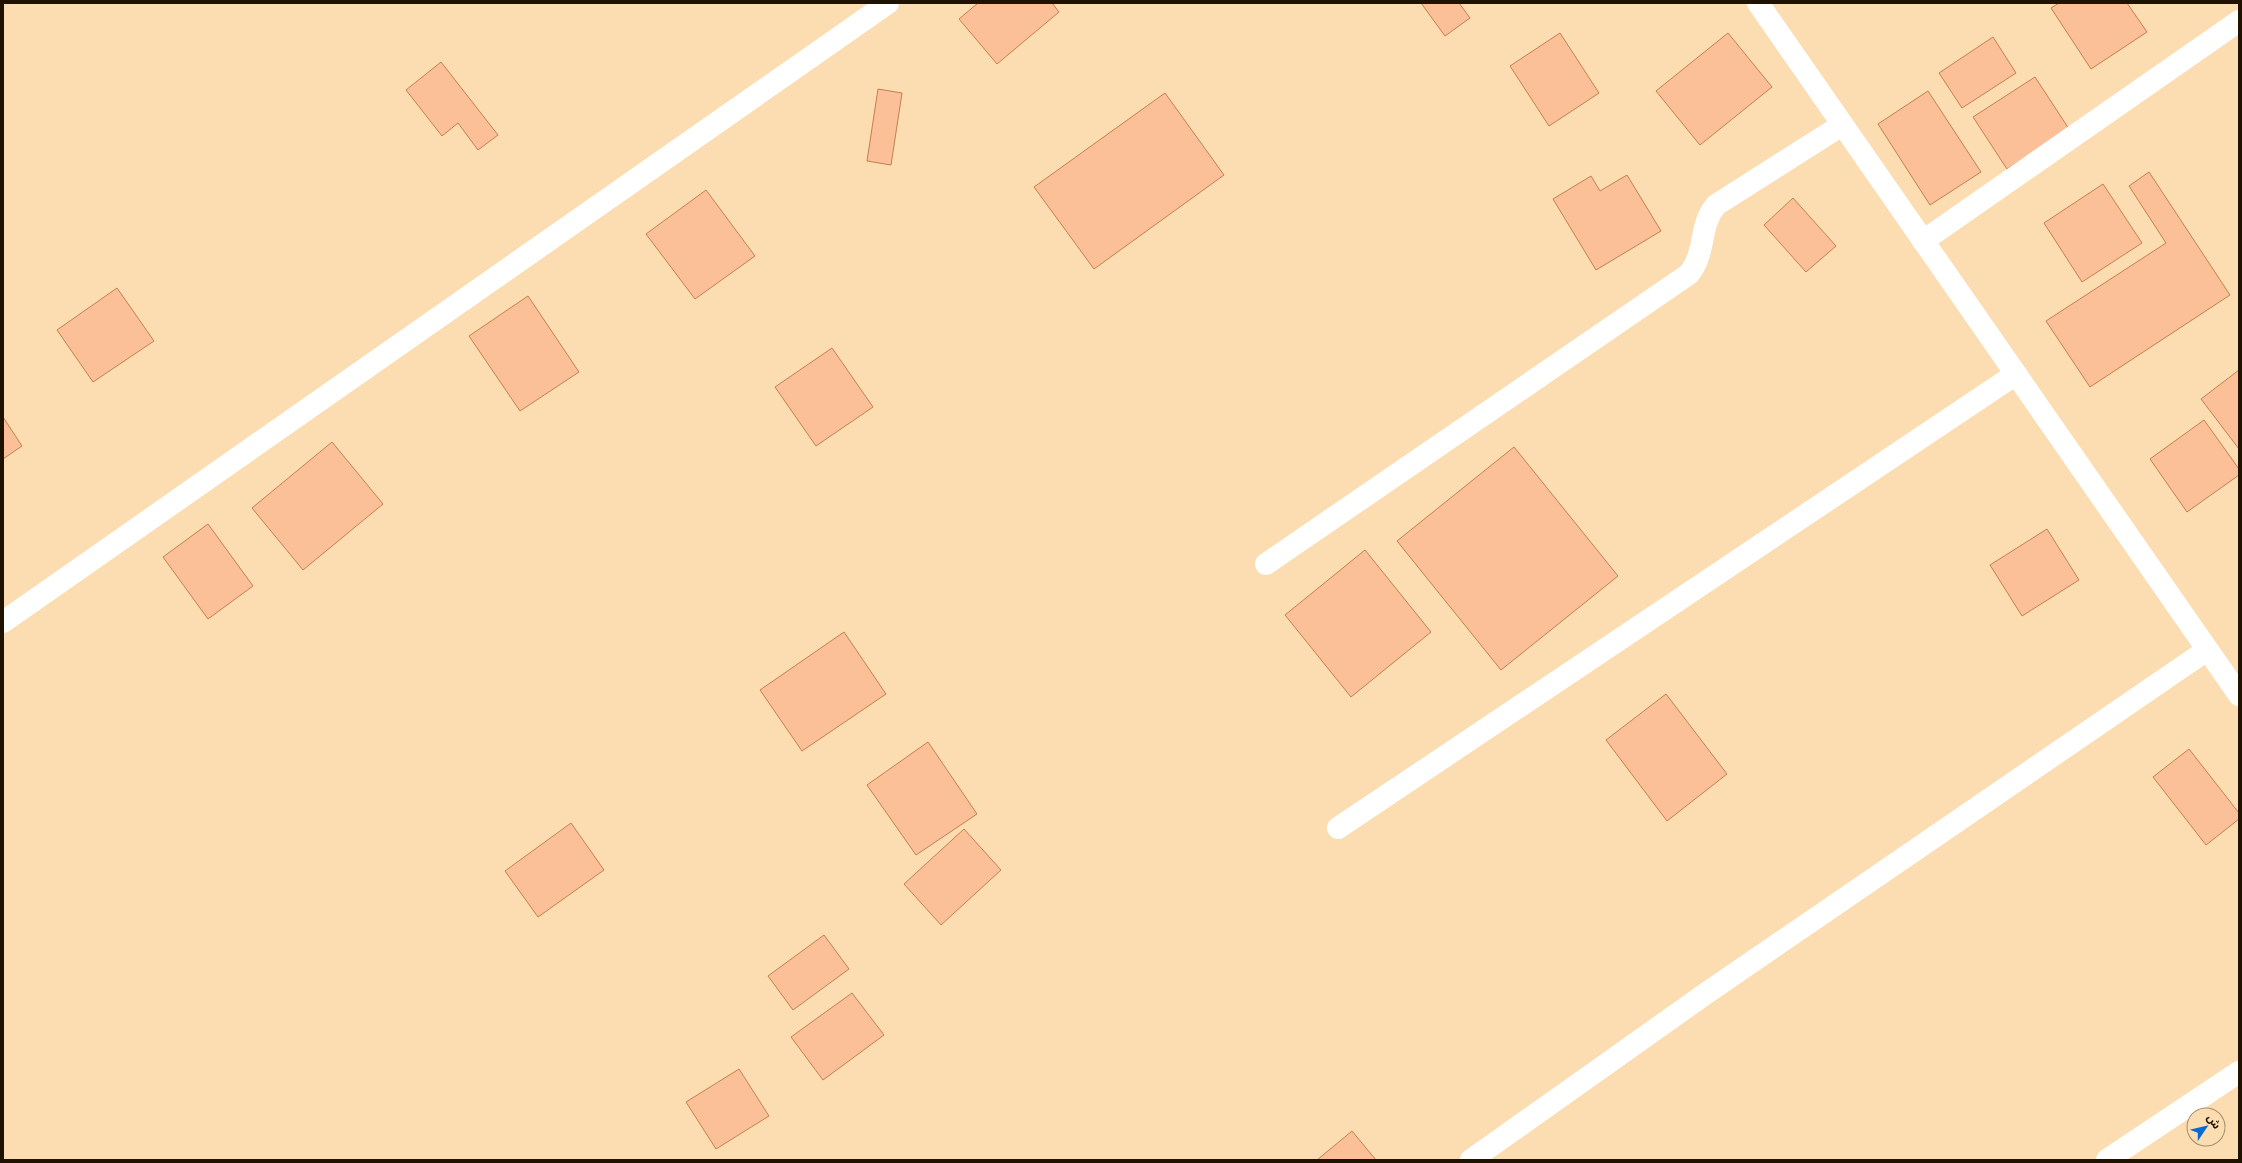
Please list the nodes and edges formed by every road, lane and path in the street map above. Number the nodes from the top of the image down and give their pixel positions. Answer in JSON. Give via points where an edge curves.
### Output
{"nodes":[{"id":1,"x":888,"y":3,"type":"edge"},
{"id":2,"x":1758,"y":3,"type":"edge"},
{"id":3,"x":2239,"y":21,"type":"edge"},
{"id":4,"x":1842,"y":124,"type":"junction"},
{"id":5,"x":1923,"y":241,"type":"junction"},
{"id":6,"x":2016,"y":374,"type":"junction"},
{"id":7,"x":1266,"y":564,"type":"dead end"},
{"id":8,"x":3,"y":622,"type":"edge"},
{"id":9,"x":2207,"y":650,"type":"junction"},
{"id":10,"x":2239,"y":695,"type":"edge"},
{"id":11,"x":1338,"y":828,"type":"dead end"},
{"id":12,"x":2239,"y":1072,"type":"edge"},
{"id":13,"x":1471,"y":1160,"type":"edge"},
{"id":14,"x":2107,"y":1160,"type":"edge"}],
"edges":[{"from":1,"to":8,"type":"street"},
{"from":2,"to":4,"type":"street"},
{"from":3,"to":5,"type":"street"},
{"from":4,"to":5,"type":"street"},
{"from":4,"to":7,"type":"street","via":[[1716,205],[1706,220],[1702,252],[1697,264],[1680,281]]},
{"from":5,"to":6,"type":"street"},
{"from":6,"to":9,"type":"street"},
{"from":6,"to":11,"type":"street"},
{"from":9,"to":10,"type":"street"},
{"from":9,"to":13,"type":"street","via":[[1708,992]]},
{"from":12,"to":14,"type":"street"}]}
